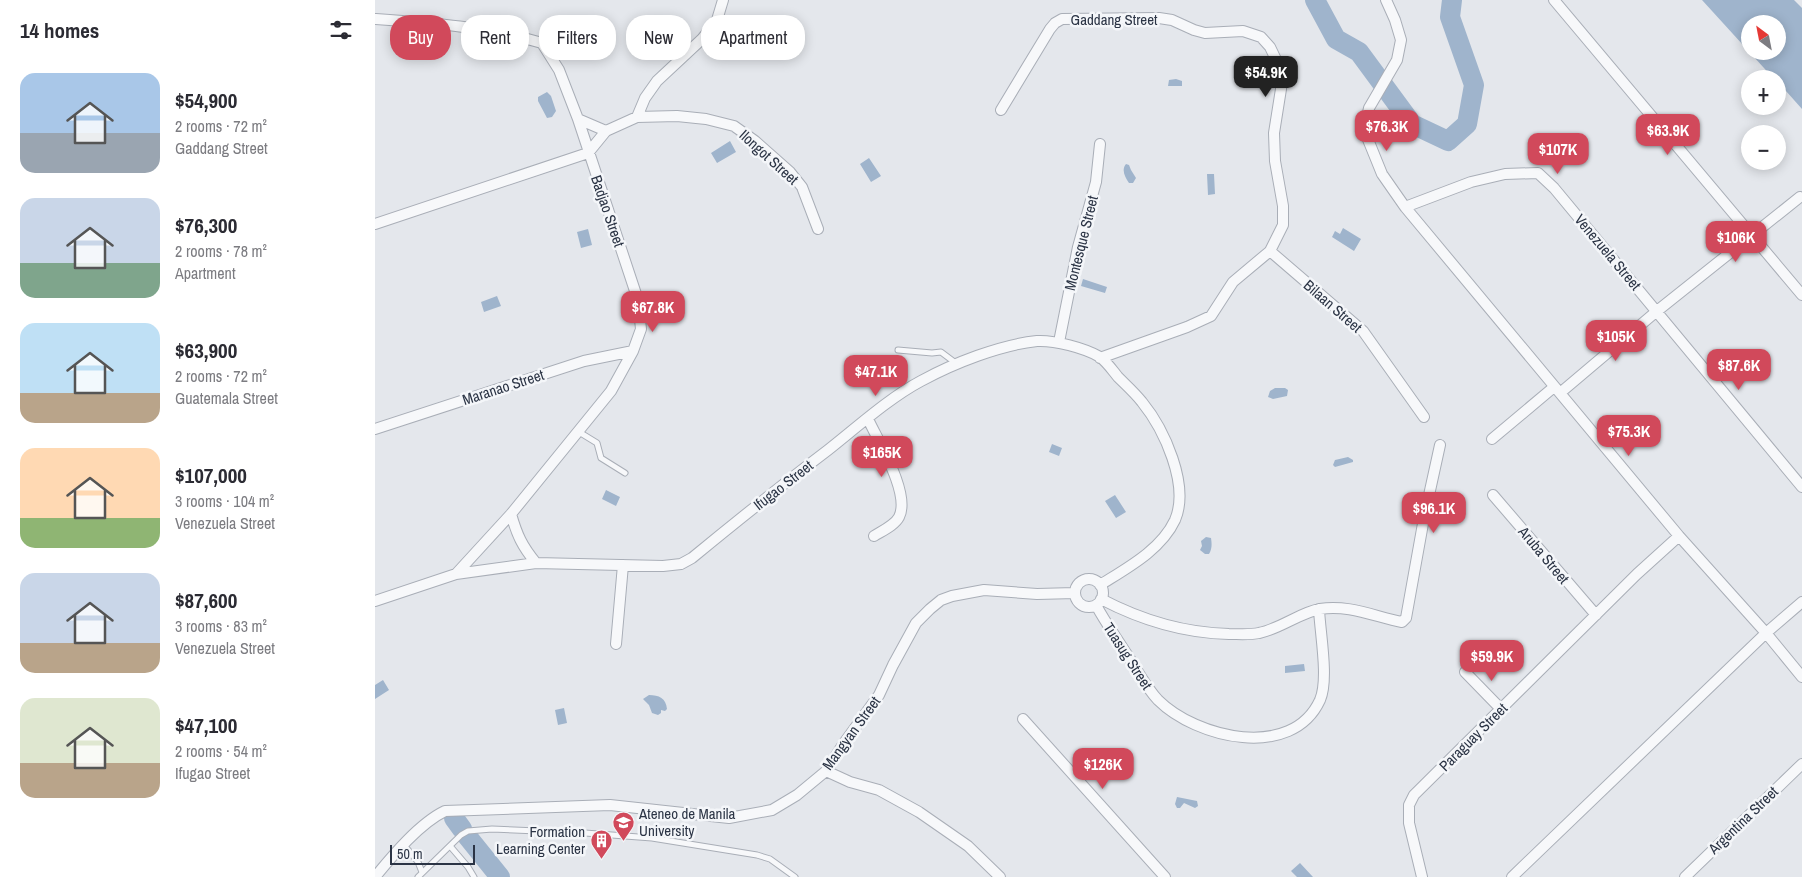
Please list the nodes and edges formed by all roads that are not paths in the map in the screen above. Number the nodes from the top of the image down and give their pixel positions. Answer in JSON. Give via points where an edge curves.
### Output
{"nodes":[{"id":1,"x":723,"y":0,"type":"edge"},
{"id":2,"x":1386,"y":0,"type":"edge"},
{"id":3,"x":1554,"y":0,"type":"edge"},
{"id":4,"x":375,"y":19,"type":"edge"},
{"id":5,"x":1001,"y":110,"type":"dead end"},
{"id":6,"x":637,"y":117,"type":"junction"},
{"id":7,"x":578,"y":119,"type":"junction"},
{"id":8,"x":606,"y":131,"type":"junction"},
{"id":9,"x":1100,"y":144,"type":"dead end"},
{"id":10,"x":588,"y":153,"type":"junction"},
{"id":11,"x":1800,"y":197,"type":"dead end"},
{"id":12,"x":1405,"y":207,"type":"junction"},
{"id":13,"x":375,"y":224,"type":"edge"},
{"id":14,"x":818,"y":228,"type":"dead end"},
{"id":15,"x":1751,"y":235,"type":"junction"},
{"id":16,"x":1270,"y":251,"type":"junction"},
{"id":17,"x":1802,"y":295,"type":"edge"},
{"id":18,"x":1657,"y":311,"type":"junction"},
{"id":19,"x":1059,"y":342,"type":"junction"},
{"id":20,"x":898,"y":350,"type":"dead end"},
{"id":21,"x":633,"y":351,"type":"junction"},
{"id":22,"x":1100,"y":358,"type":"junction"},
{"id":23,"x":958,"y":365,"type":"junction"},
{"id":24,"x":1557,"y":390,"type":"junction"},
{"id":25,"x":1424,"y":417,"type":"dead end"},
{"id":26,"x":868,"y":419,"type":"junction"},
{"id":27,"x":375,"y":428,"type":"edge"},
{"id":28,"x":579,"y":432,"type":"junction"},
{"id":29,"x":1493,"y":439,"type":"dead end"},
{"id":30,"x":1441,"y":446,"type":"dead end"},
{"id":31,"x":625,"y":473,"type":"dead end"},
{"id":32,"x":1802,"y":487,"type":"edge"},
{"id":33,"x":1493,"y":495,"type":"dead end"},
{"id":34,"x":511,"y":514,"type":"junction"},
{"id":35,"x":875,"y":536,"type":"dead end"},
{"id":36,"x":1679,"y":536,"type":"junction"},
{"id":37,"x":536,"y":563,"type":"junction"},
{"id":38,"x":623,"y":565,"type":"junction"},
{"id":39,"x":456,"y":574,"type":"junction"},
{"id":40,"x":1100,"y":585,"type":"junction"},
{"id":41,"x":1075,"y":593,"type":"junction"},
{"id":42,"x":375,"y":601,"type":"edge"},
{"id":43,"x":1099,"y":602,"type":"junction"},
{"id":44,"x":1802,"y":602,"type":"edge"},
{"id":45,"x":1319,"y":609,"type":"junction"},
{"id":46,"x":1596,"y":615,"type":"junction"},
{"id":47,"x":1767,"y":633,"type":"junction"},
{"id":48,"x":616,"y":644,"type":"dead end"},
{"id":49,"x":1465,"y":672,"type":"dead end"},
{"id":50,"x":1802,"y":677,"type":"edge"},
{"id":51,"x":1501,"y":709,"type":"junction"},
{"id":52,"x":1023,"y":719,"type":"dead end"},
{"id":53,"x":1802,"y":764,"type":"edge"},
{"id":54,"x":826,"y":771,"type":"junction"},
{"id":55,"x":404,"y":845,"type":"junction"},
{"id":56,"x":449,"y":846,"type":"junction"},
{"id":57,"x":422,"y":872,"type":"junction"},
{"id":58,"x":376,"y":877,"type":"edge"},
{"id":59,"x":418,"y":877,"type":"edge"},
{"id":60,"x":475,"y":877,"type":"edge"},
{"id":61,"x":795,"y":877,"type":"edge"},
{"id":62,"x":1001,"y":877,"type":"edge"},
{"id":63,"x":1165,"y":877,"type":"edge"},
{"id":64,"x":1422,"y":877,"type":"edge"},
{"id":65,"x":1512,"y":877,"type":"edge"},
{"id":66,"x":1685,"y":877,"type":"edge"}],
"edges":[{"from":1,"to":6,"type":"street","via":[[717,20],[702,39],[657,81]]},
{"from":2,"to":12,"type":"street","via":[[1401,40],[1397,60],[1369,108],[1367,137],[1382,174]]},
{"from":3,"to":15,"type":"street"},
{"from":4,"to":7,"type":"street","name":"Badjao Street","via":[[434,23],[543,43],[559,70]]},
{"from":5,"to":16,"type":"street","name":"Gaddang Street","via":[[1050,29],[1062,19],[1159,18],[1205,33],[1243,31],[1261,37],[1270,47],[1281,70],[1274,133],[1283,225]]},
{"from":6,"to":8,"type":"street","name":"Ilongot Street"},
{"from":6,"to":14,"type":"street","name":"Ilongot Street","via":[[677,116],[734,126],[790,172],[802,187]]},
{"from":7,"to":8,"type":"street"},
{"from":7,"to":10,"type":"street","name":"Badjao Street"},
{"from":8,"to":10,"type":"street","name":"Ilongot Street"},
{"from":9,"to":19,"type":"street","name":"Montesque Street","via":[[1096,182],[1078,247]]},
{"from":10,"to":13,"type":"street"},
{"from":10,"to":21,"type":"street","name":"Badjao Street","via":[[638,300],[641,329]]},
{"from":11,"to":15,"type":"street"},
{"from":12,"to":18,"type":"street","name":"Venezuela Street","via":[[1471,182],[1505,174],[1538,173]]},
{"from":12,"to":24,"type":"street"},
{"from":15,"to":17,"type":"street"},
{"from":15,"to":18,"type":"street"},
{"from":16,"to":22,"type":"street","name":"Gaddang Street","via":[[1233,282],[1211,316]]},
{"from":16,"to":25,"type":"street","name":"Bilaan Street","via":[[1363,331]]},
{"from":18,"to":24,"type":"street"},
{"from":18,"to":32,"type":"street","name":"Venezuela Street"},
{"from":19,"to":22,"type":"street","name":"Ifugao Street"},
{"from":19,"to":23,"type":"street","name":"Ifugao Street","via":[[1038,341],[1003,347]]},
{"from":20,"to":23,"type":"lane","via":[[941,352]]},
{"from":21,"to":27,"type":"street","name":"Maranao Street","via":[[583,362]]},
{"from":21,"to":28,"type":"street","name":"Badjao Street","via":[[611,392]]},
{"from":22,"to":40,"type":"street","name":"Ifugao Street","via":[[1143,402],[1161,431],[1174,463],[1179,502],[1175,520],[1160,542]]},
{"from":23,"to":26,"type":"street","name":"Ifugao Street","via":[[920,381]]},
{"from":24,"to":29,"type":"street"},
{"from":24,"to":36,"type":"street"},
{"from":26,"to":35,"type":"street","via":[[897,480],[902,512],[898,520]]},
{"from":26,"to":38,"type":"street","name":"Ifugao Street","via":[[693,558],[681,564],[663,566]]},
{"from":28,"to":31,"type":"lane","via":[[597,443],[601,458]]},
{"from":28,"to":34,"type":"street","name":"Badjao Street"},
{"from":30,"to":45,"type":"street","via":[[1406,618],[1402,622],[1353,610]]},
{"from":33,"to":46,"type":"street","name":"Aruba Street"},
{"from":34,"to":37,"type":"street","via":[[523,547]]},
{"from":34,"to":39,"type":"street","name":"Badjao Street"},
{"from":36,"to":46,"type":"street","name":"Paraguay Street"},
{"from":36,"to":47,"type":"street"},
{"from":37,"to":38,"type":"street","name":"Ifugao Street"},
{"from":37,"to":39,"type":"street","name":"Ifugao Street"},
{"from":38,"to":48,"type":"street"},
{"from":39,"to":42,"type":"street","name":"Ifugao Street"},
{"from":40,"to":41,"type":"street","via":[[1093,580],[1085,580],[1077,585]]},
{"from":40,"to":43,"type":"street","via":[[1103,594]]},
{"from":41,"to":43,"type":"street","via":[[1080,604],[1088,607]]},
{"from":41,"to":54,"type":"street","name":"Mangyan Street","via":[[984,590],[941,600],[916,623],[879,696]]},
{"from":43,"to":45,"type":"street","via":[[1159,623],[1208,633],[1259,633]]},
{"from":43,"to":45,"type":"street","name":"Tuasug Street","via":[[1106,623],[1159,701],[1181,717],[1209,730],[1260,738],[1281,735],[1301,724],[1313,712],[1320,698],[1324,682]]},
{"from":44,"to":47,"type":"street"},
{"from":46,"to":51,"type":"street","name":"Paraguay Street"},
{"from":47,"to":50,"type":"street"},
{"from":47,"to":65,"type":"street"},
{"from":49,"to":51,"type":"street"},
{"from":51,"to":64,"type":"street","name":"Paraguay Street","via":[[1414,794],[1409,805],[1409,824]]},
{"from":52,"to":63,"type":"street"},
{"from":53,"to":66,"type":"street","name":"Argentina Street"},
{"from":54,"to":55,"type":"street","name":"Mangyan Street","via":[[772,810],[729,818],[610,806],[445,811],[432,817]]},
{"from":54,"to":62,"type":"street","via":[[879,790],[919,812],[968,846]]},
{"from":55,"to":57,"type":"lane"},
{"from":55,"to":58,"type":"street","name":"Mangyan Street"},
{"from":56,"to":57,"type":"lane"},
{"from":56,"to":60,"type":"lane"},
{"from":56,"to":61,"type":"lane","via":[[468,831],[492,829],[651,838],[757,855],[770,859]]},
{"from":57,"to":59,"type":"lane"}]}
